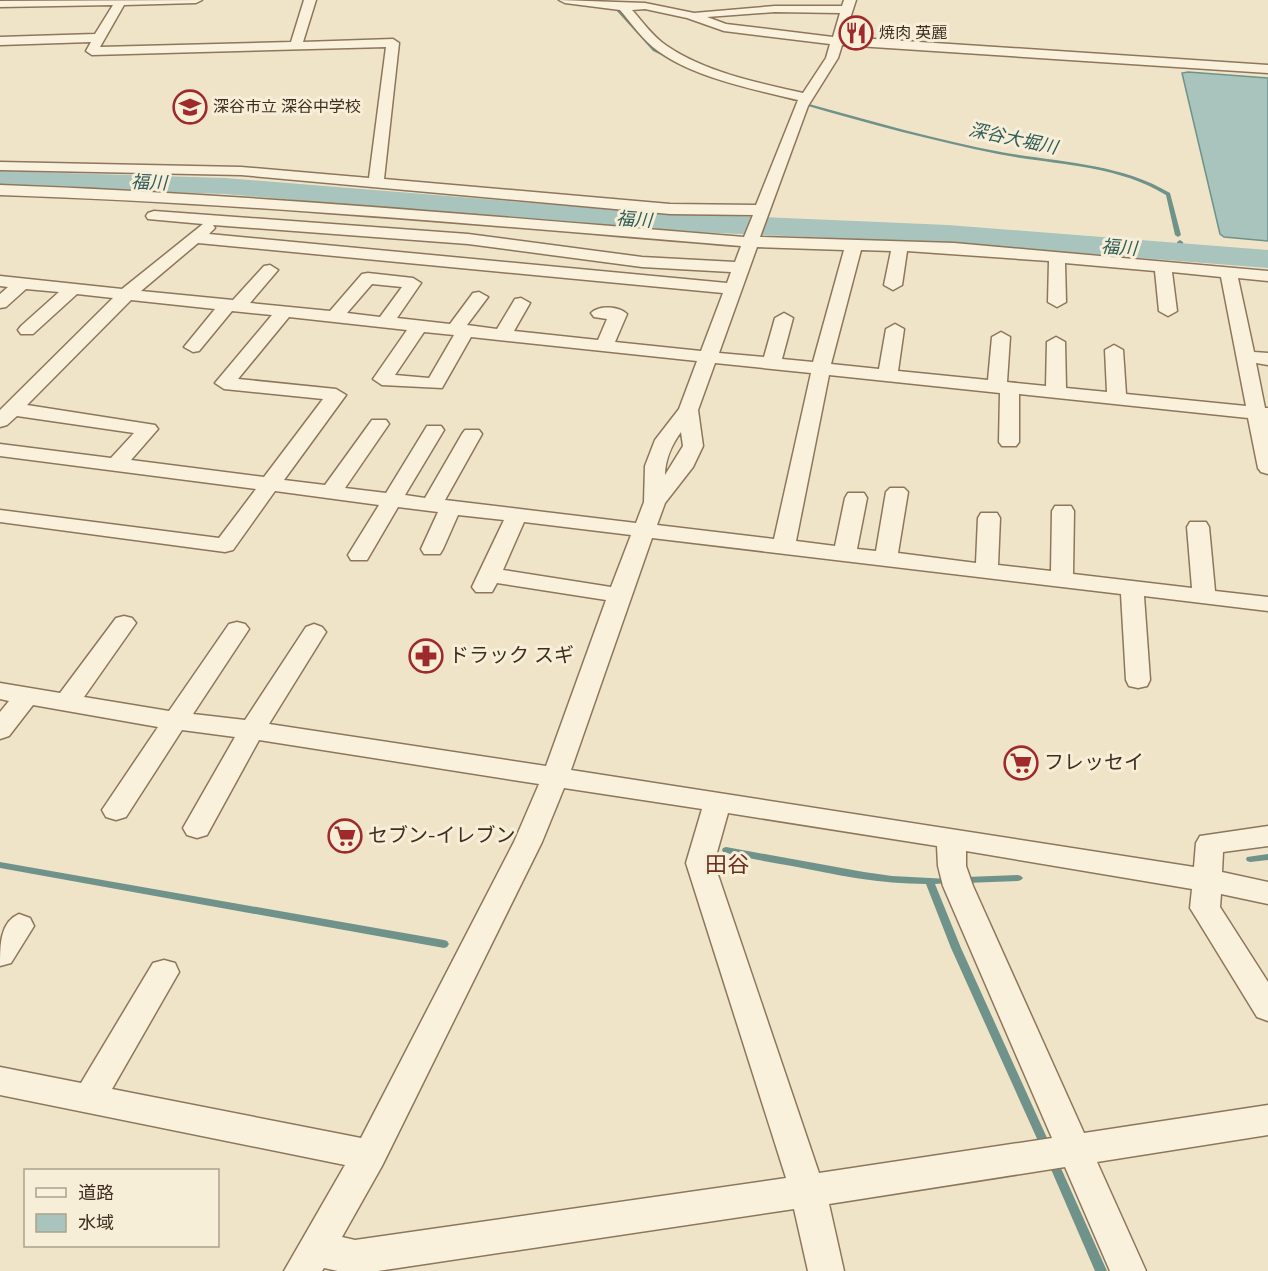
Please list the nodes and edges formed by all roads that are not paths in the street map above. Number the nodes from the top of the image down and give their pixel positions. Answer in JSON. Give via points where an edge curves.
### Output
{"nodes":[{"id":1,"x":196,"y":0,"type":"edge"},
{"id":2,"x":310,"y":0,"type":"edge"},
{"id":3,"x":566,"y":0,"type":"edge"},
{"id":4,"x":63,"y":2,"type":"edge"},
{"id":5,"x":120,"y":2,"type":"junction"},
{"id":6,"x":0,"y":4,"type":"edge"},
{"id":7,"x":623,"y":4,"type":"edge"},
{"id":8,"x":848,"y":5,"type":"edge"},
{"id":9,"x":690,"y":15,"type":"junction"},
{"id":10,"x":98,"y":38,"type":"junction"},
{"id":11,"x":0,"y":40,"type":"edge"},
{"id":12,"x":837,"y":40,"type":"junction"},
{"id":13,"x":296,"y":45,"type":"junction"},
{"id":14,"x":1268,"y":69,"type":"edge"},
{"id":15,"x":805,"y":98,"type":"junction"},
{"id":16,"x":0,"y":166,"type":"edge"},
{"id":17,"x":262,"y":174,"type":"junction"},
{"id":18,"x":376,"y":184,"type":"junction"},
{"id":19,"x":0,"y":190,"type":"edge"},
{"id":20,"x":237,"y":199,"type":"junction"},
{"id":21,"x":762,"y":212,"type":"junction"},
{"id":22,"x":154,"y":216,"type":"dead end"},
{"id":23,"x":216,"y":220,"type":"junction"},
{"id":24,"x":485,"y":220,"type":"junction"},
{"id":25,"x":652,"y":235,"type":"junction"},
{"id":26,"x":195,"y":238,"type":"junction"},
{"id":27,"x":751,"y":240,"type":"junction"},
{"id":28,"x":482,"y":241,"type":"junction"},
{"id":29,"x":854,"y":244,"type":"junction"},
{"id":30,"x":900,"y":246,"type":"junction"},
{"id":31,"x":1057,"y":257,"type":"junction"},
{"id":32,"x":642,"y":262,"type":"junction"},
{"id":33,"x":739,"y":267,"type":"junction"},
{"id":34,"x":1163,"y":267,"type":"junction"},
{"id":35,"x":270,"y":270,"type":"dead end"},
{"id":36,"x":1228,"y":272,"type":"junction"},
{"id":37,"x":1268,"y":276,"type":"edge"},
{"id":38,"x":0,"y":281,"type":"edge"},
{"id":39,"x":22,"y":283,"type":"junction"},
{"id":40,"x":893,"y":285,"type":"dead end"},
{"id":41,"x":74,"y":288,"type":"junction"},
{"id":42,"x":732,"y":289,"type":"junction"},
{"id":43,"x":128,"y":293,"type":"junction"},
{"id":44,"x":479,"y":297,"type":"dead end"},
{"id":45,"x":1057,"y":302,"type":"dead end"},
{"id":46,"x":0,"y":303,"type":"edge"},
{"id":47,"x":521,"y":303,"type":"dead end"},
{"id":48,"x":234,"y":305,"type":"junction"},
{"id":49,"x":286,"y":310,"type":"junction"},
{"id":50,"x":1168,"y":310,"type":"dead end"},
{"id":51,"x":600,"y":313,"type":"dead end"},
{"id":52,"x":335,"y":316,"type":"junction"},
{"id":53,"x":784,"y":318,"type":"dead end"},
{"id":54,"x":386,"y":321,"type":"junction"},
{"id":55,"x":420,"y":325,"type":"junction"},
{"id":56,"x":461,"y":329,"type":"junction"},
{"id":57,"x":895,"y":329,"type":"dead end"},
{"id":58,"x":27,"y":330,"type":"dead end"},
{"id":59,"x":502,"y":334,"type":"junction"},
{"id":60,"x":1001,"y":337,"type":"dead end"},
{"id":61,"x":1056,"y":342,"type":"dead end"},
{"id":62,"x":604,"y":346,"type":"junction"},
{"id":63,"x":193,"y":347,"type":"dead end"},
{"id":64,"x":1114,"y":350,"type":"dead end"},
{"id":65,"x":707,"y":357,"type":"junction"},
{"id":66,"x":1246,"y":357,"type":"junction"},
{"id":67,"x":1268,"y":359,"type":"edge"},
{"id":68,"x":772,"y":363,"type":"junction"},
{"id":69,"x":821,"y":368,"type":"junction"},
{"id":70,"x":888,"y":374,"type":"junction"},
{"id":71,"x":1004,"y":386,"type":"junction"},
{"id":72,"x":1056,"y":392,"type":"junction"},
{"id":73,"x":1117,"y":398,"type":"junction"},
{"id":74,"x":1263,"y":413,"type":"edge"},
{"id":75,"x":6,"y":415,"type":"edge"},
{"id":76,"x":379,"y":424,"type":"dead end"},
{"id":77,"x":434,"y":430,"type":"dead end"},
{"id":78,"x":472,"y":434,"type":"dead end"},
{"id":79,"x":1009,"y":442,"type":"dead end"},
{"id":80,"x":0,"y":450,"type":"edge"},
{"id":81,"x":115,"y":466,"type":"junction"},
{"id":82,"x":1268,"y":468,"type":"edge"},
{"id":83,"x":270,"y":484,"type":"junction"},
{"id":84,"x":331,"y":492,"type":"junction"},
{"id":85,"x":897,"y":492,"type":"dead end"},
{"id":86,"x":856,"y":498,"type":"dead end"},
{"id":87,"x":390,"y":499,"type":"junction"},
{"id":88,"x":442,"y":506,"type":"junction"},
{"id":89,"x":1063,"y":511,"type":"dead end"},
{"id":90,"x":517,"y":515,"type":"junction"},
{"id":91,"x":650,"y":515,"type":"junction"},
{"id":92,"x":0,"y":516,"type":"edge"},
{"id":93,"x":989,"y":518,"type":"dead end"},
{"id":94,"x":1198,"y":527,"type":"dead end"},
{"id":95,"x":784,"y":545,"type":"junction"},
{"id":96,"x":432,"y":549,"type":"dead end"},
{"id":97,"x":844,"y":553,"type":"junction"},
{"id":98,"x":358,"y":555,"type":"dead end"},
{"id":99,"x":886,"y":558,"type":"junction"},
{"id":100,"x":987,"y":570,"type":"junction"},
{"id":101,"x":1062,"y":579,"type":"junction"},
{"id":102,"x":1132,"y":587,"type":"junction"},
{"id":103,"x":619,"y":595,"type":"junction"},
{"id":104,"x":1204,"y":596,"type":"junction"},
{"id":105,"x":1268,"y":604,"type":"edge"},
{"id":106,"x":124,"y":623,"type":"dead end"},
{"id":107,"x":237,"y":629,"type":"dead end"},
{"id":108,"x":314,"y":632,"type":"dead end"},
{"id":109,"x":1138,"y":680,"type":"dead end"},
{"id":110,"x":0,"y":691,"type":"edge"},
{"id":111,"x":27,"y":695,"type":"junction"},
{"id":112,"x":67,"y":702,"type":"junction"},
{"id":113,"x":176,"y":721,"type":"junction"},
{"id":114,"x":0,"y":730,"type":"edge"},
{"id":115,"x":252,"y":730,"type":"junction"},
{"id":116,"x":556,"y":777,"type":"junction"},
{"id":117,"x":717,"y":803,"type":"junction"},
{"id":118,"x":116,"y":810,"type":"dead end"},
{"id":119,"x":196,"y":828,"type":"dead end"},
{"id":120,"x":1268,"y":836,"type":"edge"},
{"id":121,"x":951,"y":838,"type":"junction"},
{"id":122,"x":1206,"y":880,"type":"junction"},
{"id":123,"x":1268,"y":893,"type":"edge"},
{"id":124,"x":19,"y":926,"type":"dead end"},
{"id":125,"x":0,"y":954,"type":"edge"},
{"id":126,"x":164,"y":972,"type":"dead end"},
{"id":127,"x":1268,"y":1008,"type":"edge"},
{"id":128,"x":0,"y":1081,"type":"edge"},
{"id":129,"x":89,"y":1099,"type":"junction"},
{"id":130,"x":1268,"y":1120,"type":"edge"},
{"id":131,"x":1073,"y":1148,"type":"junction"},
{"id":132,"x":370,"y":1155,"type":"junction"},
{"id":133,"x":808,"y":1191,"type":"junction"},
{"id":134,"x":309,"y":1260,"type":"edge"},
{"id":135,"x":826,"y":1271,"type":"edge"},
{"id":136,"x":1128,"y":1271,"type":"edge"}],
"edges":[{"from":1,"to":5,"type":"street"},
{"from":2,"to":13,"type":"street"},
{"from":3,"to":7,"type":"street"},
{"from":4,"to":5,"type":"street"},
{"from":4,"to":6,"type":"street"},
{"from":5,"to":10,"type":"street"},
{"from":7,"to":9,"type":"street"},
{"from":7,"to":15,"type":"street","via":[[658,45],[676,56]]},
{"from":8,"to":9,"type":"street"},
{"from":8,"to":12,"type":"street"},
{"from":9,"to":12,"type":"street","via":[[709,24],[748,32]]},
{"from":10,"to":11,"type":"street"},
{"from":10,"to":13,"type":"street","via":[[92,51]]},
{"from":12,"to":14,"type":"street"},
{"from":12,"to":15,"type":"street","via":[[825,70]]},
{"from":13,"to":18,"type":"street","via":[[393,43]]},
{"from":15,"to":21,"type":"street"},
{"from":16,"to":17,"type":"street"},
{"from":17,"to":18,"type":"street"},
{"from":17,"to":20,"type":"street"},
{"from":18,"to":21,"type":"street","via":[[670,209]]},
{"from":19,"to":20,"type":"street"},
{"from":20,"to":23,"type":"street"},
{"from":20,"to":24,"type":"street"},
{"from":21,"to":27,"type":"street"},
{"from":22,"to":23,"type":"street"},
{"from":23,"to":26,"type":"street"},
{"from":23,"to":28,"type":"street"},
{"from":24,"to":25,"type":"street"},
{"from":24,"to":28,"type":"street"},
{"from":25,"to":27,"type":"street"},
{"from":25,"to":32,"type":"street"},
{"from":26,"to":42,"type":"street"},
{"from":26,"to":43,"type":"street"},
{"from":27,"to":29,"type":"street"},
{"from":27,"to":33,"type":"street"},
{"from":28,"to":32,"type":"street"},
{"from":29,"to":30,"type":"street"},
{"from":29,"to":69,"type":"street"},
{"from":30,"to":31,"type":"street"},
{"from":30,"to":40,"type":"street"},
{"from":31,"to":34,"type":"street"},
{"from":31,"to":45,"type":"street"},
{"from":32,"to":33,"type":"street"},
{"from":33,"to":42,"type":"street"},
{"from":34,"to":36,"type":"street"},
{"from":34,"to":50,"type":"street"},
{"from":35,"to":48,"type":"street"},
{"from":36,"to":37,"type":"street"},
{"from":36,"to":66,"type":"street"},
{"from":38,"to":39,"type":"street"},
{"from":39,"to":41,"type":"street"},
{"from":39,"to":46,"type":"street"},
{"from":41,"to":43,"type":"street"},
{"from":41,"to":58,"type":"street"},
{"from":42,"to":65,"type":"street"},
{"from":43,"to":48,"type":"street"},
{"from":43,"to":75,"type":"street"},
{"from":44,"to":56,"type":"street"},
{"from":47,"to":59,"type":"street"},
{"from":48,"to":49,"type":"street"},
{"from":48,"to":63,"type":"street"},
{"from":49,"to":52,"type":"street"},
{"from":49,"to":83,"type":"street","via":[[224,382],[336,395]]},
{"from":51,"to":62,"type":"street","via":[[618,314]]},
{"from":52,"to":54,"type":"street"},
{"from":52,"to":54,"type":"street","via":[[368,278],[413,283]]},
{"from":53,"to":68,"type":"street"},
{"from":54,"to":55,"type":"street"},
{"from":55,"to":56,"type":"street"},
{"from":55,"to":56,"type":"street","via":[[382,379],[435,384]]},
{"from":56,"to":59,"type":"street"},
{"from":57,"to":70,"type":"street"},
{"from":59,"to":62,"type":"street"},
{"from":60,"to":71,"type":"street"},
{"from":61,"to":72,"type":"street"},
{"from":62,"to":65,"type":"street"},
{"from":64,"to":73,"type":"street"},
{"from":65,"to":68,"type":"street"},
{"from":65,"to":91,"type":"street","via":[[688,410],[693,446]]},
{"from":66,"to":67,"type":"street"},
{"from":66,"to":74,"type":"street"},
{"from":68,"to":69,"type":"street"},
{"from":69,"to":70,"type":"street"},
{"from":69,"to":95,"type":"street"},
{"from":70,"to":71,"type":"street"},
{"from":71,"to":72,"type":"street"},
{"from":71,"to":79,"type":"street"},
{"from":72,"to":73,"type":"street"},
{"from":73,"to":74,"type":"street"},
{"from":74,"to":82,"type":"street"},
{"from":75,"to":81,"type":"street","via":[[148,429]]},
{"from":76,"to":84,"type":"street"},
{"from":77,"to":87,"type":"street"},
{"from":78,"to":88,"type":"street"},
{"from":80,"to":81,"type":"street"},
{"from":81,"to":83,"type":"street"},
{"from":83,"to":84,"type":"street"},
{"from":83,"to":92,"type":"street","via":[[225,545]]},
{"from":84,"to":87,"type":"street"},
{"from":85,"to":99,"type":"street"},
{"from":86,"to":97,"type":"street"},
{"from":87,"to":88,"type":"street"},
{"from":87,"to":98,"type":"street"},
{"from":88,"to":90,"type":"street"},
{"from":88,"to":96,"type":"street"},
{"from":89,"to":101,"type":"street"},
{"from":90,"to":91,"type":"street"},
{"from":90,"to":103,"type":"street","via":[[487,581]]},
{"from":91,"to":95,"type":"street"},
{"from":91,"to":103,"type":"street"},
{"from":93,"to":100,"type":"street"},
{"from":94,"to":104,"type":"street"},
{"from":95,"to":97,"type":"street"},
{"from":97,"to":99,"type":"street"},
{"from":99,"to":100,"type":"street"},
{"from":100,"to":101,"type":"street"},
{"from":101,"to":102,"type":"street"},
{"from":102,"to":104,"type":"street"},
{"from":102,"to":109,"type":"street"},
{"from":103,"to":116,"type":"street"},
{"from":104,"to":105,"type":"street"},
{"from":106,"to":112,"type":"street"},
{"from":107,"to":113,"type":"street"},
{"from":108,"to":115,"type":"street"},
{"from":110,"to":111,"type":"street"},
{"from":111,"to":112,"type":"street"},
{"from":111,"to":114,"type":"street"},
{"from":112,"to":113,"type":"street"},
{"from":113,"to":115,"type":"street"},
{"from":113,"to":118,"type":"street"},
{"from":115,"to":116,"type":"street"},
{"from":115,"to":119,"type":"street"},
{"from":116,"to":117,"type":"street"},
{"from":116,"to":132,"type":"street","via":[[528,842]]},
{"from":117,"to":121,"type":"street"},
{"from":117,"to":133,"type":"street","via":[[700,864]]},
{"from":120,"to":122,"type":"street","via":[[1210,843]]},
{"from":121,"to":122,"type":"street"},
{"from":121,"to":131,"type":"street","via":[[952,866],[958,886]]},
{"from":122,"to":123,"type":"street"},
{"from":122,"to":127,"type":"street","via":[[1205,908]]},
{"from":124,"to":125,"type":"street"},
{"from":126,"to":129,"type":"street"},
{"from":128,"to":129,"type":"street"},
{"from":129,"to":132,"type":"street"},
{"from":130,"to":131,"type":"street"},
{"from":131,"to":133,"type":"street"},
{"from":131,"to":136,"type":"street"},
{"from":132,"to":134,"type":"street"},
{"from":133,"to":134,"type":"street","via":[[355,1257]]},
{"from":133,"to":135,"type":"street"}]}
